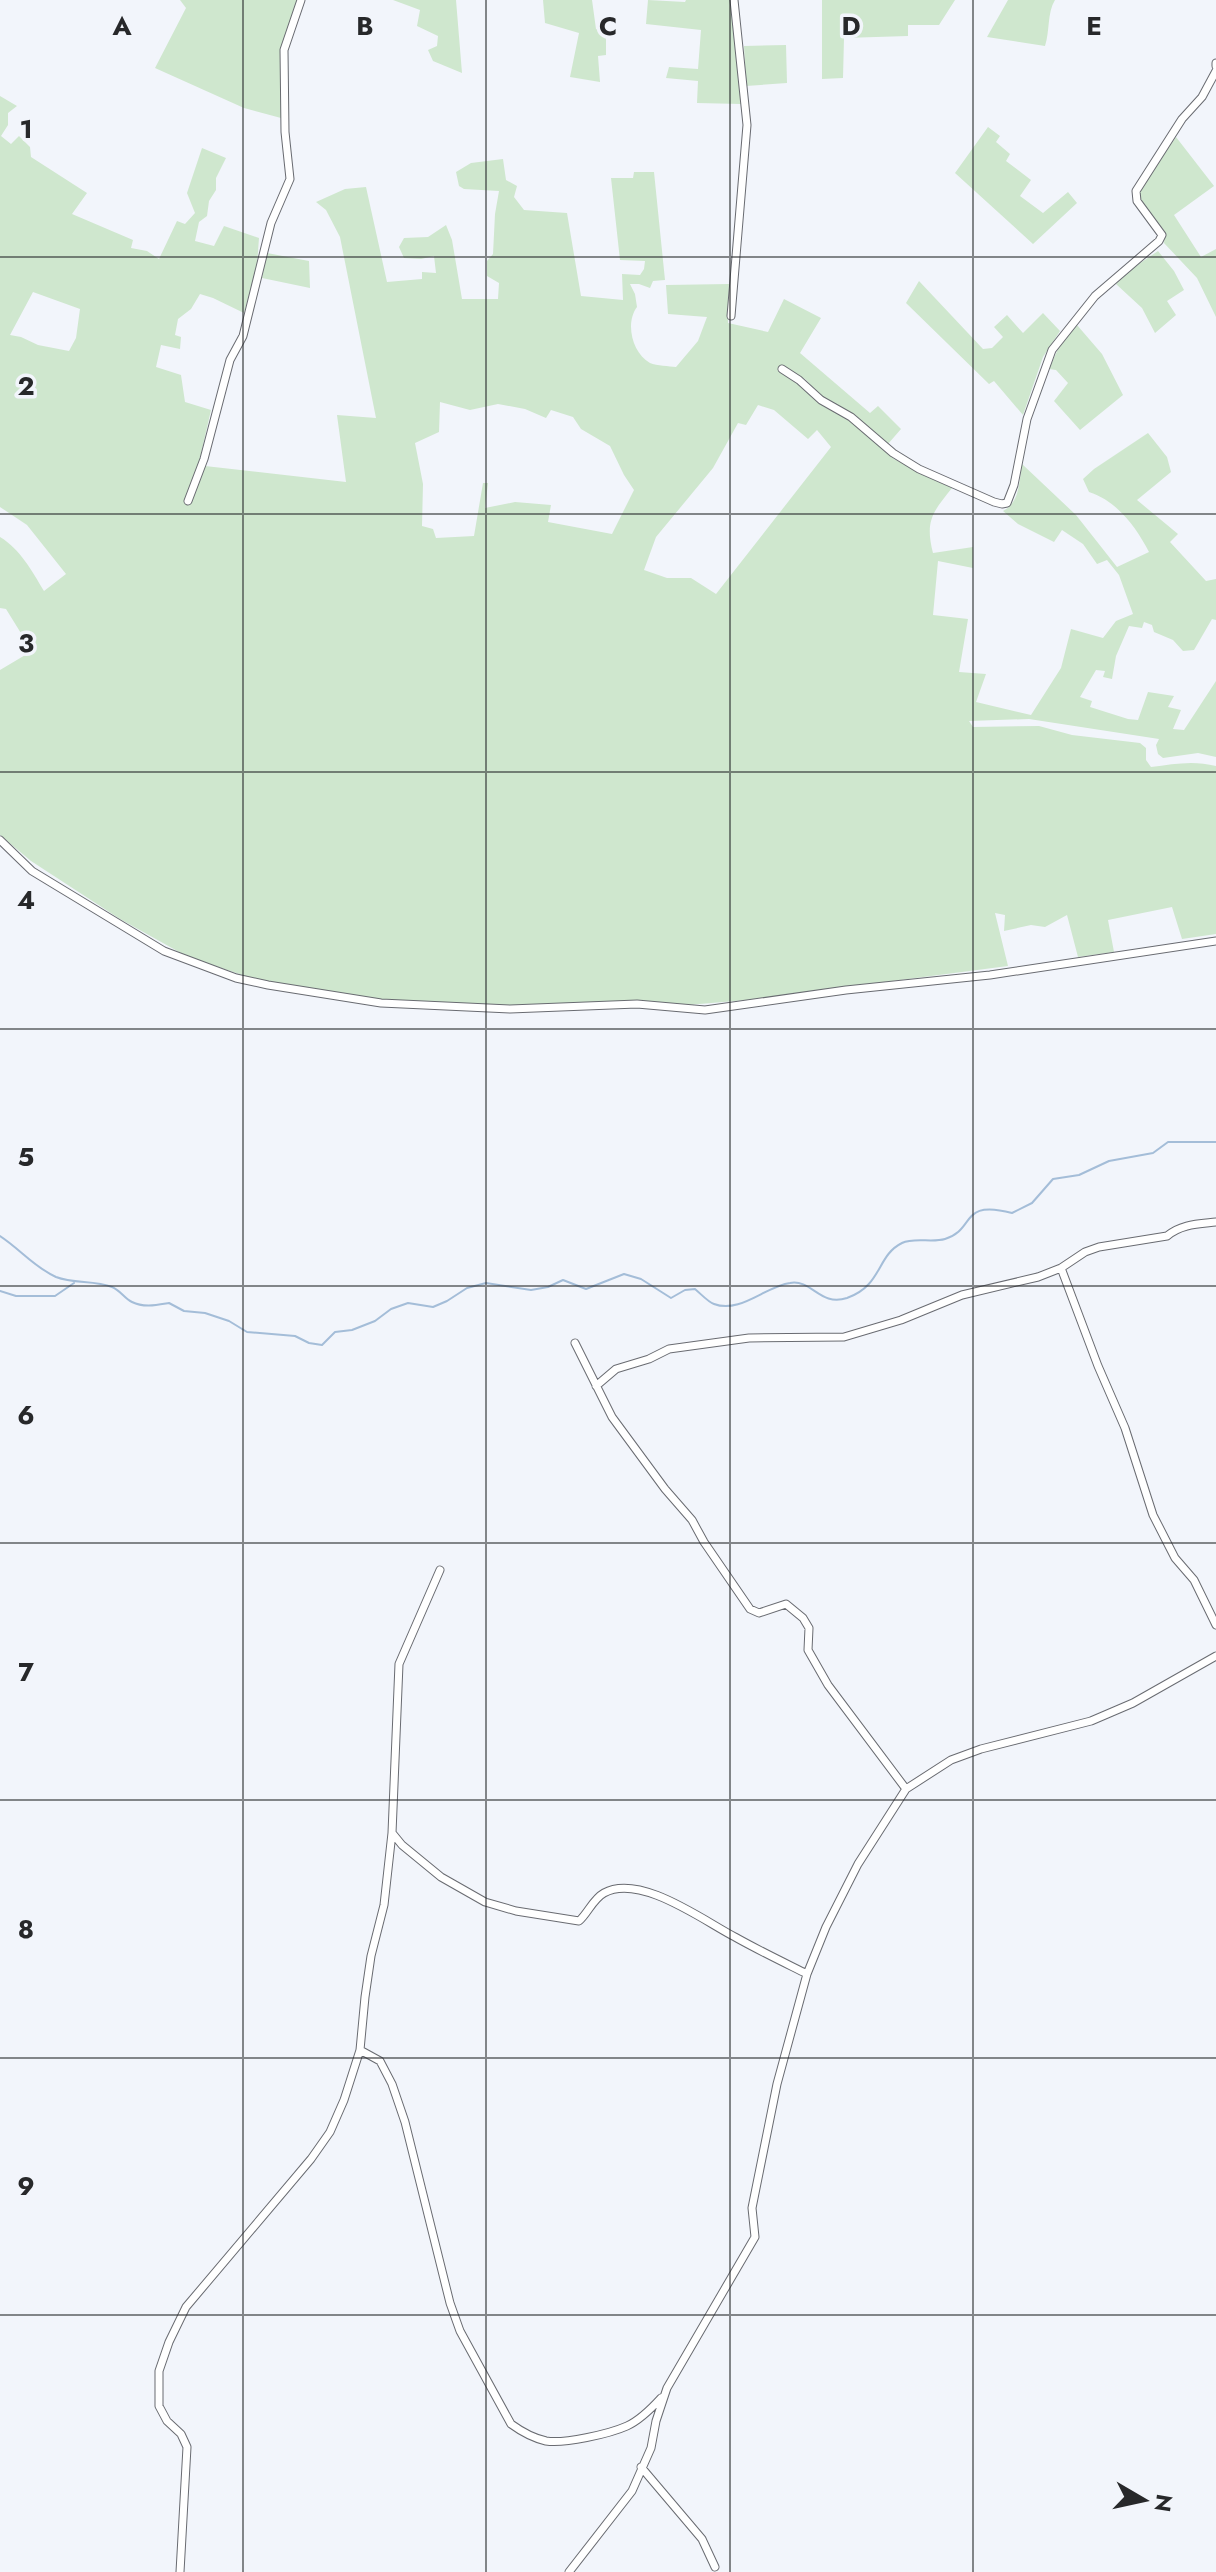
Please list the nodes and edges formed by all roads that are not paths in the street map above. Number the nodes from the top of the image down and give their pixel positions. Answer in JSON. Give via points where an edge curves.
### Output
{"nodes":[{"id":1,"x":301,"y":0,"type":"edge"},
{"id":2,"x":734,"y":0,"type":"edge"},
{"id":3,"x":1216,"y":66,"type":"edge"},
{"id":4,"x":731,"y":316,"type":"dead end"},
{"id":5,"x":782,"y":369,"type":"dead end"},
{"id":6,"x":188,"y":501,"type":"dead end"},
{"id":7,"x":0,"y":840,"type":"edge"},
{"id":8,"x":1216,"y":941,"type":"edge"},
{"id":9,"x":1216,"y":1222,"type":"edge"},
{"id":10,"x":1061,"y":1268,"type":"junction"},
{"id":11,"x":575,"y":1343,"type":"dead end"},
{"id":12,"x":596,"y":1386,"type":"junction"},
{"id":13,"x":440,"y":1570,"type":"dead end"},
{"id":14,"x":1216,"y":1625,"type":"edge"},
{"id":15,"x":1216,"y":1656,"type":"edge"},
{"id":16,"x":906,"y":1789,"type":"junction"},
{"id":17,"x":392,"y":1833,"type":"junction"},
{"id":18,"x":807,"y":1974,"type":"junction"},
{"id":19,"x":360,"y":2050,"type":"junction"},
{"id":20,"x":663,"y":2396,"type":"junction"},
{"id":21,"x":641,"y":2467,"type":"junction"},
{"id":22,"x":715,"y":2567,"type":"dead end"},
{"id":23,"x":180,"y":2572,"type":"edge"},
{"id":24,"x":569,"y":2572,"type":"edge"}],
"edges":[{"from":1,"to":6,"type":"street","via":[[284,50],[290,179],[271,223],[243,336],[230,360]]},
{"from":2,"to":4,"type":"street","via":[[747,125]]},
{"from":3,"to":5,"type":"street","via":[[1202,97],[1136,191],[1137,201],[1162,235],[1159,241],[1095,296],[1052,350],[1027,419],[1007,503],[919,469]]},
{"from":7,"to":8,"type":"street","via":[[32,871],[164,951],[236,978],[381,1003],[510,1009],[637,1004],[705,1010]]},
{"from":9,"to":10,"type":"street","via":[[1099,1247]]},
{"from":10,"to":12,"type":"street","via":[[962,1295],[844,1337],[739,1339],[669,1349],[616,1369]]},
{"from":10,"to":14,"type":"street","via":[[1125,1428],[1153,1515]]},
{"from":11,"to":12,"type":"street"},
{"from":12,"to":16,"type":"street","via":[[622,1433],[692,1520],[750,1609],[759,1613],[786,1604],[803,1618],[809,1630],[808,1650],[818,1669]]},
{"from":13,"to":17,"type":"street","via":[[399,1664]]},
{"from":15,"to":16,"type":"street","via":[[1133,1703],[1091,1721],[951,1760]]},
{"from":16,"to":18,"type":"street","via":[[858,1864]]},
{"from":17,"to":18,"type":"street","via":[[441,1877],[500,1907],[579,1921],[605,1892],[642,1891],[683,1907]]},
{"from":17,"to":19,"type":"street"},
{"from":18,"to":20,"type":"street","via":[[777,2084],[752,2208],[755,2237]]},
{"from":19,"to":20,"type":"street","via":[[380,2061],[392,2084],[450,2303],[511,2424],[535,2437],[565,2442],[627,2426]]},
{"from":19,"to":23,"type":"street","via":[[330,2132],[186,2307],[164,2353],[159,2406],[187,2447]]},
{"from":20,"to":21,"type":"street"},
{"from":21,"to":22,"type":"street","via":[[695,2530]]},
{"from":21,"to":24,"type":"street","via":[[632,2491]]}]}
